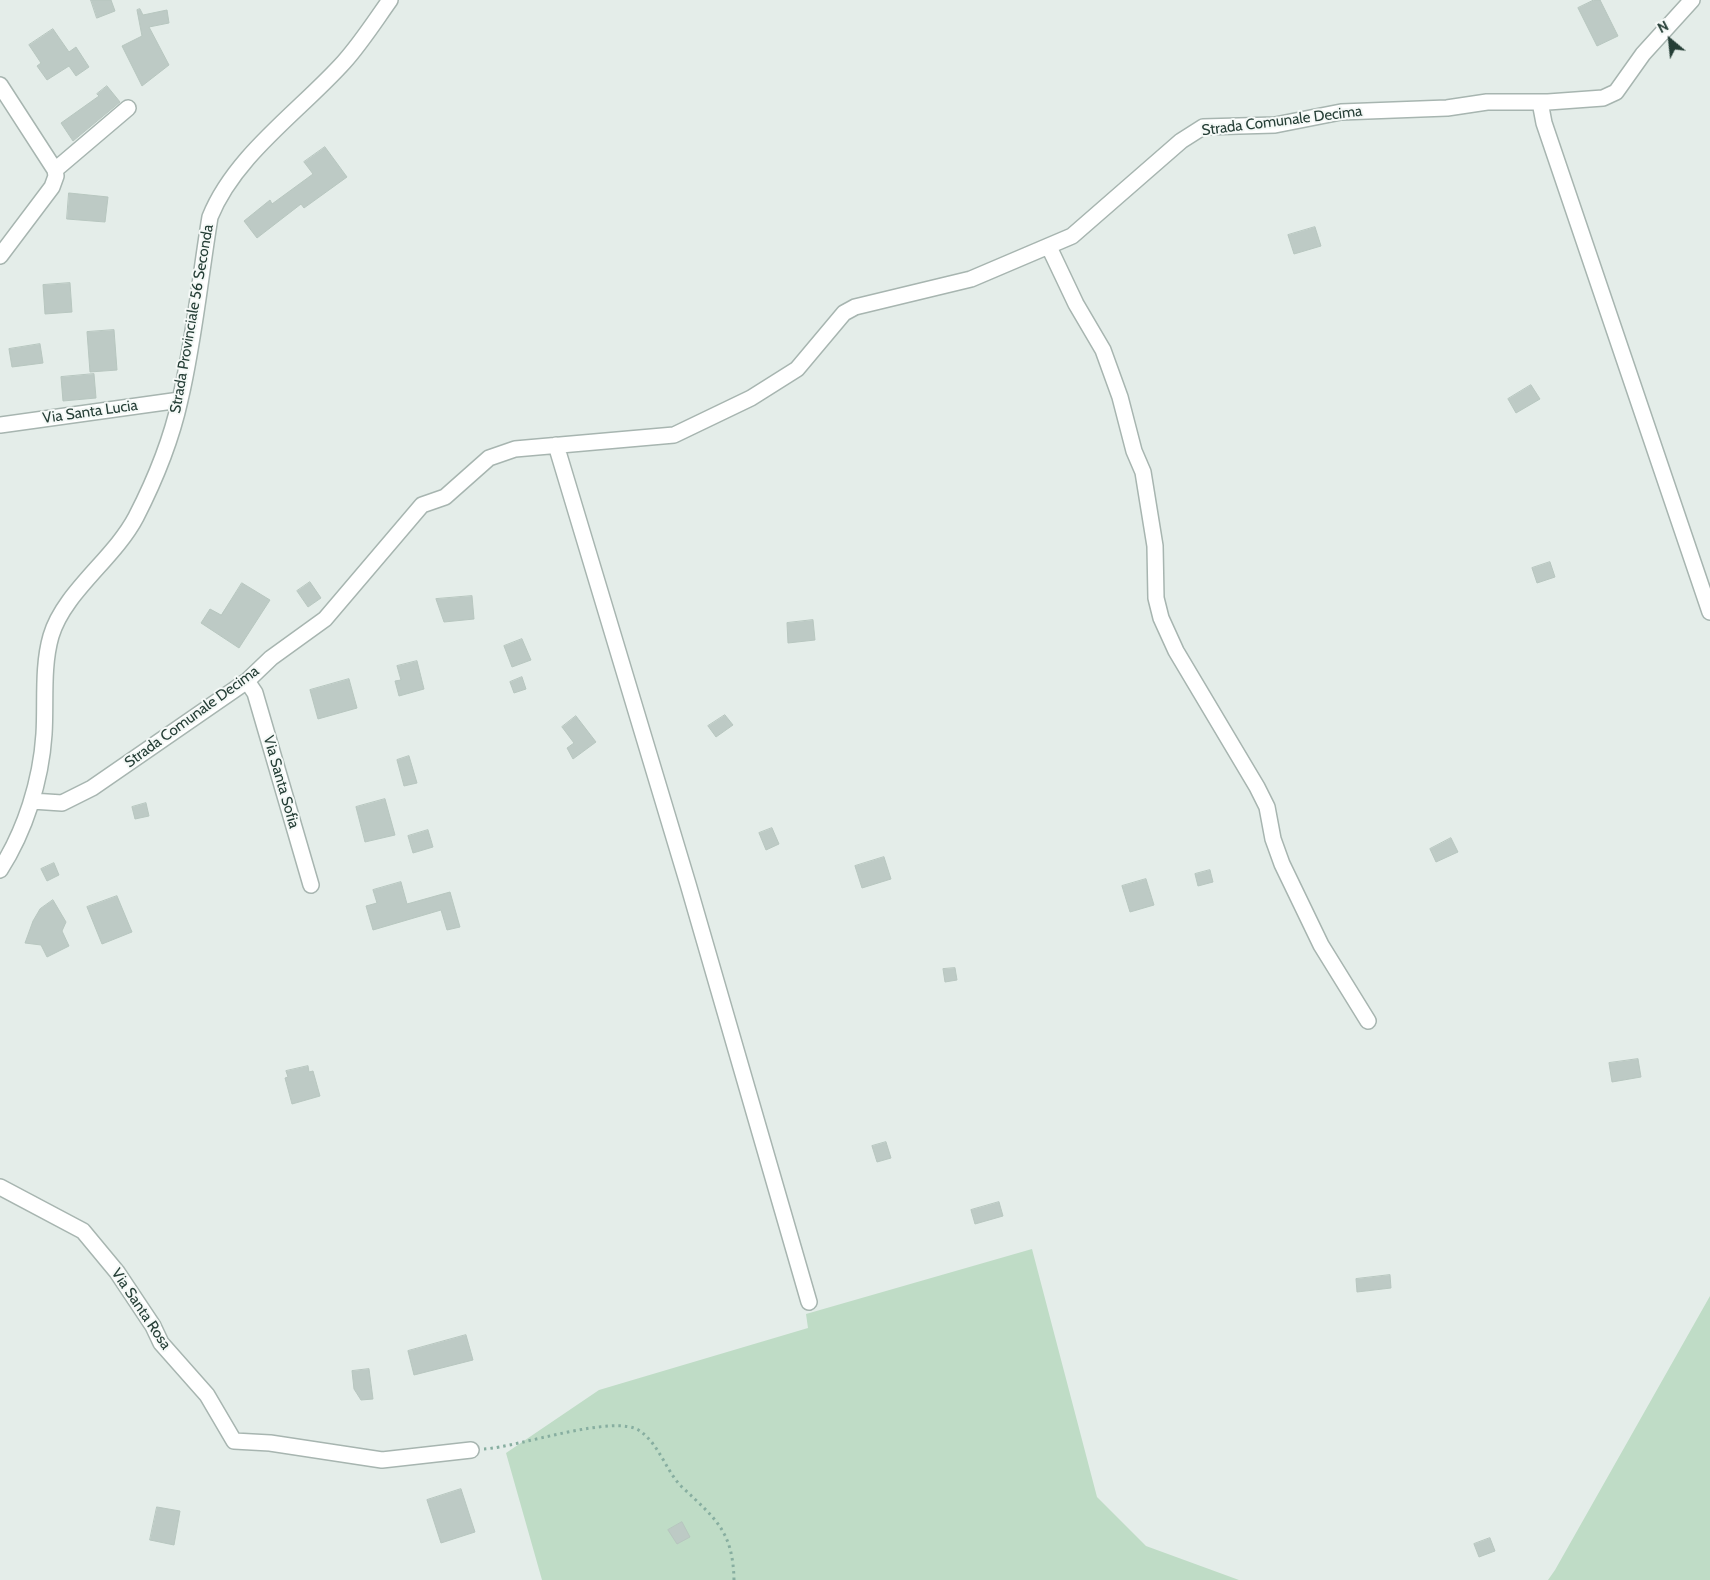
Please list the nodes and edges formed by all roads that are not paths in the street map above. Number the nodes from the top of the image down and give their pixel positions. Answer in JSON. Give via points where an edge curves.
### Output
{"nodes":[{"id":1,"x":390,"y":0,"type":"edge"},
{"id":2,"x":1692,"y":0,"type":"edge"},
{"id":3,"x":0,"y":85,"type":"edge"},
{"id":4,"x":1540,"y":102,"type":"junction"},
{"id":5,"x":128,"y":108,"type":"dead end"},
{"id":6,"x":55,"y":170,"type":"junction"},
{"id":7,"x":1049,"y":247,"type":"junction"},
{"id":8,"x":0,"y":256,"type":"edge"},
{"id":9,"x":180,"y":400,"type":"junction"},
{"id":10,"x":0,"y":425,"type":"edge"},
{"id":11,"x":556,"y":445,"type":"junction"},
{"id":12,"x":1710,"y":612,"type":"edge"},
{"id":13,"x":247,"y":681,"type":"junction"},
{"id":14,"x":32,"y":802,"type":"junction"},
{"id":15,"x":0,"y":870,"type":"edge"},
{"id":16,"x":311,"y":885,"type":"dead end"},
{"id":17,"x":1368,"y":1022,"type":"dead end"},
{"id":18,"x":0,"y":1187,"type":"edge"},
{"id":19,"x":809,"y":1302,"type":"dead end"},
{"id":20,"x":471,"y":1450,"type":"road end"}],
"edges":[{"from":1,"to":9,"type":"street","name":"Strada Provinciale 56 Seconda","via":[[345,61],[244,163],[218,196],[210,217]]},
{"from":2,"to":4,"type":"street","name":"Strada Comunale Decima","via":[[1643,54],[1616,92],[1603,98]]},
{"from":3,"to":6,"type":"street"},
{"from":4,"to":7,"type":"street","name":"Strada Comunale Decima","via":[[1487,102],[1447,108],[1341,112],[1275,124],[1203,127],[1181,141],[1072,236]]},
{"from":4,"to":12,"type":"street","via":[[1544,123]]},
{"from":5,"to":6,"type":"street"},
{"from":6,"to":8,"type":"street","via":[[52,187]]},
{"from":7,"to":11,"type":"street","name":"Strada Comunale Decima","via":[[971,279],[855,306],[844,313],[797,369],[751,398],[674,435]]},
{"from":7,"to":17,"type":"street","via":[[1088,327],[1103,350],[1143,472],[1155,546],[1156,598],[1161,618],[1176,651],[1257,787],[1267,807],[1282,864],[1322,945]]},
{"from":9,"to":10,"type":"street","name":"Via Santa Lucia"},
{"from":9,"to":14,"type":"street","name":"Strada Provinciale 56 Seconda","via":[[164,453],[134,519],[116,548],[58,619],[51,637],[44,737]]},
{"from":11,"to":13,"type":"street","name":"Strada Comunale Decima","via":[[515,449],[489,458],[445,496],[422,505],[325,618],[271,658]]},
{"from":11,"to":19,"type":"street"},
{"from":13,"to":14,"type":"street","name":"Strada Comunale Decima","via":[[92,788],[62,803]]},
{"from":13,"to":16,"type":"street","name":"Via Santa Sofia","via":[[255,693]]},
{"from":14,"to":15,"type":"street","name":"Strada Provinciale 56 Seconda"},
{"from":18,"to":20,"type":"street","name":"Via Santa Rosa","via":[[83,1231],[117,1272],[161,1342],[207,1395],[234,1441],[270,1443],[382,1460]]}]}
